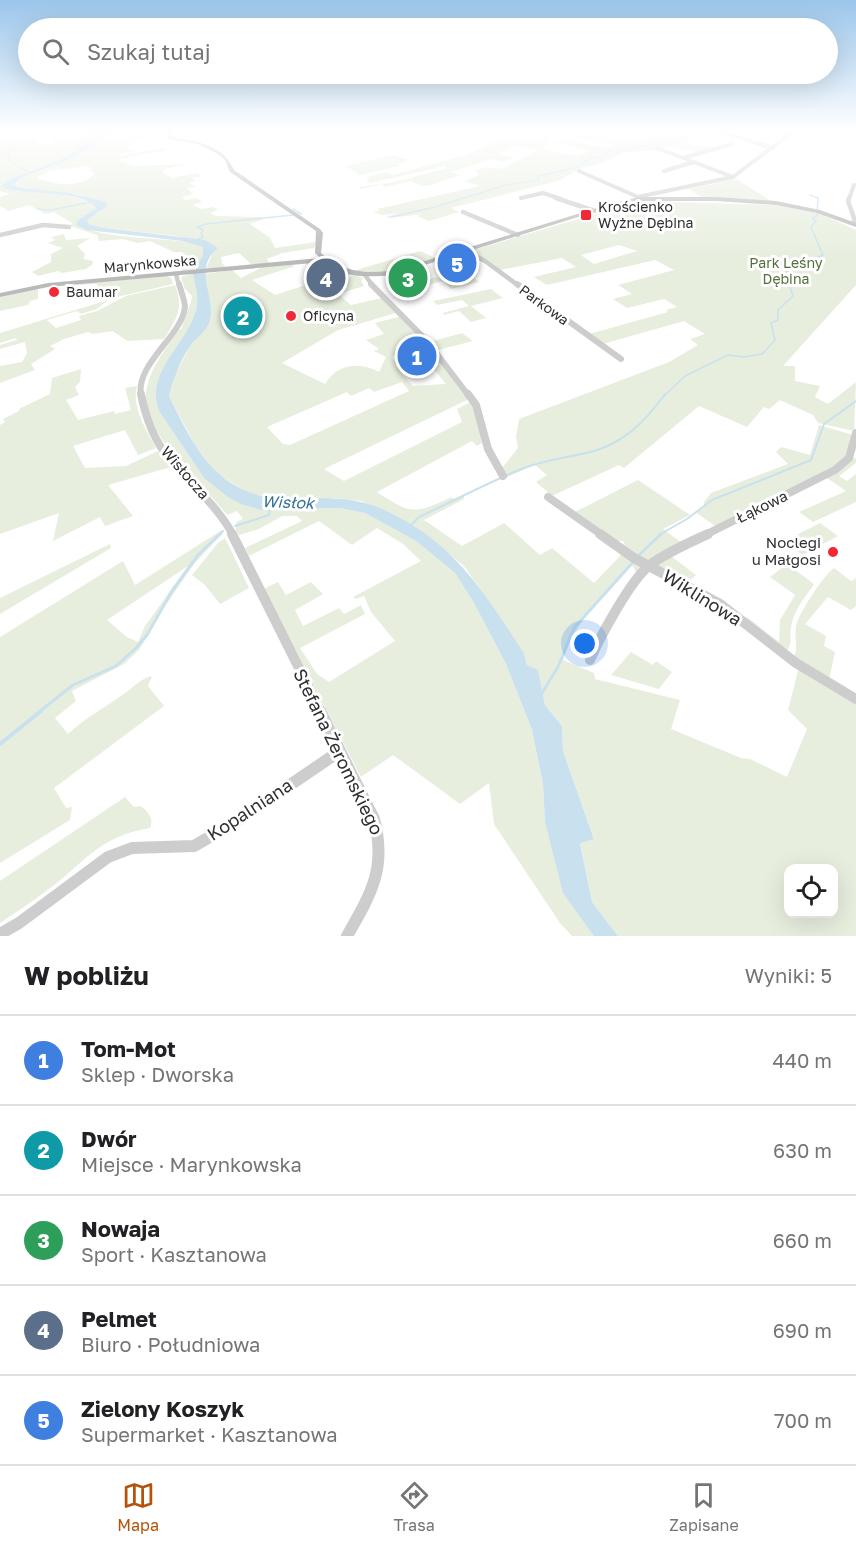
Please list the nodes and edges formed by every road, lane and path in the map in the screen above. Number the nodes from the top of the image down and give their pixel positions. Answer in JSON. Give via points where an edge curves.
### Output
{"nodes":[{"id":1,"x":236,"y":174,"type":"edge"},
{"id":2,"x":585,"y":174,"type":"edge"},
{"id":3,"x":724,"y":174,"type":"edge"},
{"id":4,"x":738,"y":174,"type":"edge"},
{"id":5,"x":733,"y":177,"type":"junction"},
{"id":6,"x":854,"y":185,"type":"dead end"},
{"id":7,"x":521,"y":198,"type":"dead end"},
{"id":8,"x":639,"y":198,"type":"junction"},
{"id":9,"x":595,"y":211,"type":"junction"},
{"id":10,"x":463,"y":212,"type":"dead end"},
{"id":11,"x":853,"y":224,"type":"edge"},
{"id":12,"x":69,"y":227,"type":"dead end"},
{"id":13,"x":0,"y":235,"type":"edge"},
{"id":14,"x":518,"y":235,"type":"junction"},
{"id":15,"x":466,"y":251,"type":"junction"},
{"id":16,"x":322,"y":257,"type":"junction"},
{"id":17,"x":179,"y":273,"type":"junction"},
{"id":18,"x":365,"y":275,"type":"junction"},
{"id":19,"x":0,"y":295,"type":"edge"},
{"id":20,"x":621,"y":358,"type":"dead end"},
{"id":21,"x":856,"y":433,"type":"edge"},
{"id":22,"x":501,"y":472,"type":"dead end"},
{"id":23,"x":548,"y":497,"type":"dead end"},
{"id":24,"x":641,"y":561,"type":"junction"},
{"id":25,"x":281,"y":634,"type":"joint"},
{"id":26,"x":590,"y":660,"type":"dead end"},
{"id":27,"x":856,"y":699,"type":"edge"},
{"id":28,"x":340,"y":751,"type":"junction"},
{"id":29,"x":0,"y":934,"type":"edge"},
{"id":30,"x":347,"y":936,"type":"edge"}],
"edges":[{"from":1,"to":16,"type":"street","via":[[318,230]]},
{"from":2,"to":8,"type":"street"},
{"from":3,"to":5,"type":"street"},
{"from":4,"to":5,"type":"street"},
{"from":5,"to":8,"type":"street"},
{"from":6,"to":11,"type":"street","via":[[848,201]]},
{"from":7,"to":9,"type":"street","via":[[543,193]]},
{"from":8,"to":9,"type":"street"},
{"from":8,"to":11,"type":"street","via":[[776,203]]},
{"from":9,"to":14,"type":"street"},
{"from":10,"to":14,"type":"street"},
{"from":12,"to":13,"type":"street","via":[[34,226]]},
{"from":14,"to":15,"type":"street"},
{"from":15,"to":18,"type":"street","via":[[393,273]]},
{"from":15,"to":20,"type":"street","name":"Parkowa"},
{"from":16,"to":17,"type":"street","name":"Marynkowska"},
{"from":16,"to":18,"type":"street","via":[[346,271]]},
{"from":17,"to":19,"type":"street","name":"Marynkowska","via":[[48,285]]},
{"from":17,"to":25,"type":"street","name":"Wisłocza","via":[[185,307],[143,380],[140,390],[144,411],[164,452],[223,517]]},
{"from":18,"to":22,"type":"street","via":[[427,341],[476,405],[488,449]]},
{"from":21,"to":24,"type":"street","name":"Łąkowa","via":[[849,458],[835,470],[671,552]]},
{"from":23,"to":24,"type":"street","name":"Wiklinowa"},
{"from":24,"to":26,"type":"street","via":[[640,574]]},
{"from":24,"to":27,"type":"street","name":"Wiklinowa","via":[[720,604],[796,663]]},
{"from":25,"to":28,"type":"street","name":"Stefana Żeromskiego"},
{"from":28,"to":29,"type":"street","name":"Kopalniana","via":[[234,824],[194,846],[132,848],[108,857]]},
{"from":28,"to":30,"type":"street","name":"Stefana Żeromskiego","via":[[381,840],[380,867],[372,893]]}]}
